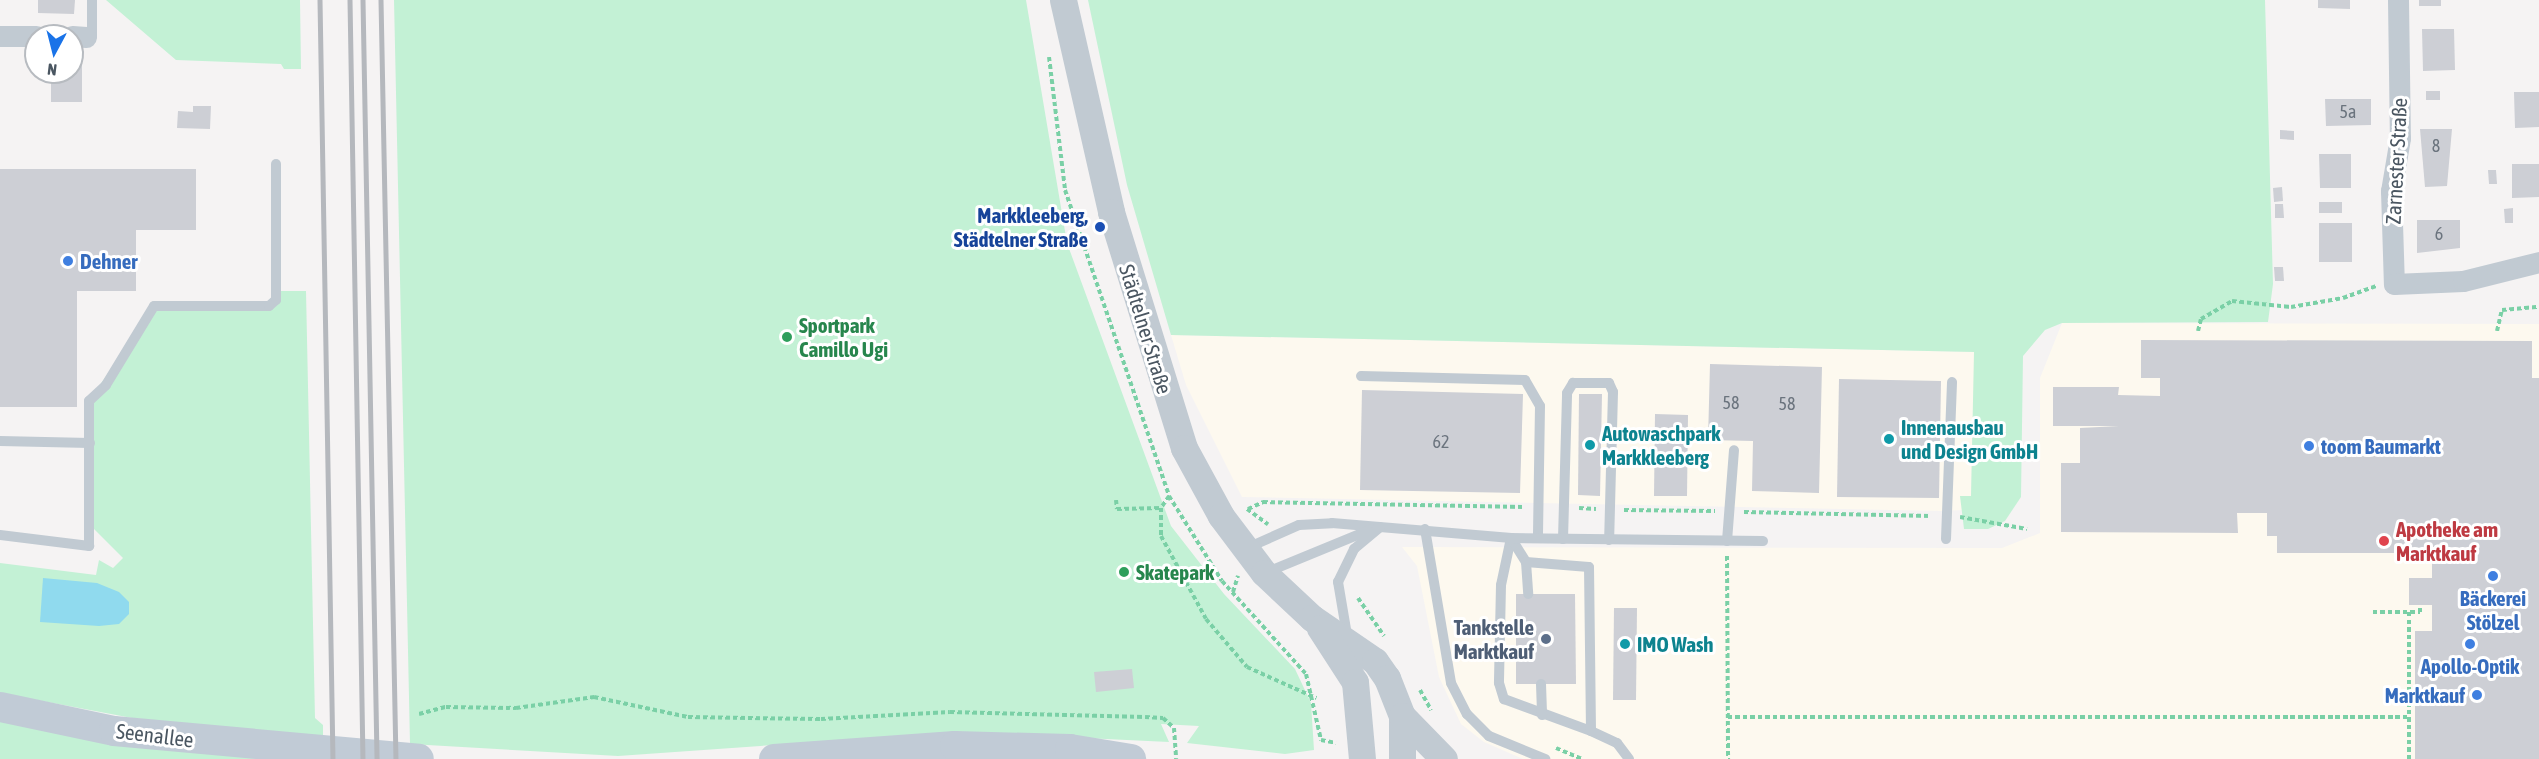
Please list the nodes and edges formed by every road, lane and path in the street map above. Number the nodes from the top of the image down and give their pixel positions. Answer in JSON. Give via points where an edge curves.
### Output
{"nodes":[{"id":1,"x":92,"y":0,"type":"edge"},
{"id":2,"x":1063,"y":0,"type":"edge"},
{"id":3,"x":2398,"y":0,"type":"edge"},
{"id":4,"x":0,"y":36,"type":"edge"},
{"id":5,"x":24,"y":36,"type":"edge"},
{"id":6,"x":84,"y":37,"type":"edge"},
{"id":7,"x":276,"y":164,"type":"dead end"},
{"id":8,"x":2539,"y":262,"type":"edge"},
{"id":9,"x":2394,"y":284,"type":"junction"},
{"id":10,"x":2539,"y":307,"type":"edge"},
{"id":11,"x":2198,"y":331,"type":"dead end"},
{"id":12,"x":2497,"y":331,"type":"dead end"},
{"id":13,"x":1361,"y":376,"type":"dead end"},
{"id":14,"x":1952,"y":382,"type":"dead end"},
{"id":15,"x":0,"y":441,"type":"edge"},
{"id":16,"x":90,"y":443,"type":"junction"},
{"id":17,"x":1734,"y":450,"type":"dead end"},
{"id":18,"x":1169,"y":496,"type":"dead end"},
{"id":19,"x":1116,"y":500,"type":"dead end"},
{"id":20,"x":1242,"y":503,"type":"dead end"},
{"id":21,"x":1161,"y":508,"type":"junction"},
{"id":22,"x":1540,"y":508,"type":"junction"},
{"id":23,"x":1564,"y":508,"type":"junction"},
{"id":24,"x":1248,"y":509,"type":"junction"},
{"id":25,"x":1610,"y":509,"type":"junction"},
{"id":26,"x":1727,"y":512,"type":"junction"},
{"id":27,"x":1947,"y":516,"type":"junction"},
{"id":28,"x":1380,"y":527,"type":"junction"},
{"id":29,"x":1425,"y":529,"type":"junction"},
{"id":30,"x":2027,"y":529,"type":"dead end"},
{"id":31,"x":1277,"y":533,"type":"junction"},
{"id":32,"x":0,"y":535,"type":"edge"},
{"id":33,"x":1511,"y":538,"type":"junction"},
{"id":34,"x":1538,"y":538,"type":"junction"},
{"id":35,"x":1563,"y":539,"type":"junction"},
{"id":36,"x":1946,"y":539,"type":"dead end"},
{"id":37,"x":1609,"y":540,"type":"junction"},
{"id":38,"x":1727,"y":541,"type":"junction"},
{"id":39,"x":1763,"y":541,"type":"dead end"},
{"id":40,"x":1244,"y":550,"type":"junction"},
{"id":41,"x":1526,"y":562,"type":"junction"},
{"id":42,"x":1264,"y":573,"type":"junction"},
{"id":43,"x":1338,"y":582,"type":"junction"},
{"id":44,"x":1233,"y":592,"type":"dead end"},
{"id":45,"x":1528,"y":594,"type":"dead end"},
{"id":46,"x":2420,"y":606,"type":"dead end"},
{"id":47,"x":2373,"y":612,"type":"dead end"},
{"id":48,"x":2409,"y":612,"type":"junction"},
{"id":49,"x":1312,"y":618,"type":"junction"},
{"id":50,"x":1348,"y":639,"type":"junction"},
{"id":51,"x":1387,"y":642,"type":"dead end"},
{"id":52,"x":1541,"y":684,"type":"dead end"},
{"id":53,"x":1418,"y":687,"type":"dead end"},
{"id":54,"x":1316,"y":698,"type":"junction"},
{"id":55,"x":0,"y":707,"type":"edge"},
{"id":56,"x":419,"y":714,"type":"dead end"},
{"id":57,"x":1542,"y":715,"type":"junction"},
{"id":58,"x":1402,"y":716,"type":"junction"},
{"id":59,"x":1435,"y":717,"type":"dead end"},
{"id":60,"x":1728,"y":717,"type":"junction"},
{"id":61,"x":2409,"y":717,"type":"junction"},
{"id":62,"x":1591,"y":731,"type":"junction"},
{"id":63,"x":1333,"y":743,"type":"dead end"},
{"id":64,"x":419,"y":759,"type":"edge"},
{"id":65,"x":774,"y":759,"type":"edge"},
{"id":66,"x":1131,"y":759,"type":"edge"},
{"id":67,"x":1176,"y":759,"type":"edge"},
{"id":68,"x":1362,"y":759,"type":"edge"},
{"id":69,"x":1402,"y":759,"type":"edge"},
{"id":70,"x":1444,"y":759,"type":"edge"},
{"id":71,"x":1545,"y":759,"type":"edge"},
{"id":72,"x":1629,"y":759,"type":"edge"},
{"id":73,"x":1728,"y":759,"type":"edge"},
{"id":74,"x":2409,"y":759,"type":"edge"}],
"edges":[{"from":1,"to":6,"type":"lane","via":[[92,36]]},
{"from":2,"to":40,"type":"street","name":"Städtelner Straße","via":[[1111,212],[1172,417],[1199,479]]},
{"from":3,"to":9,"type":"street","name":"Zarnester Straße","via":[[2400,138],[2391,190]]},
{"from":4,"to":5,"type":"street"},
{"from":7,"to":16,"type":"lane","via":[[276,300],[269,306],[154,306],[106,385],[89,401]]},
{"from":8,"to":9,"type":"street","via":[[2463,281]]},
{"from":9,"to":11,"type":"path","via":[[2291,307],[2232,301],[2201,319]]},
{"from":10,"to":12,"type":"path","via":[[2502,310]]},
{"from":13,"to":22,"type":"lane","via":[[1525,380],[1540,406]]},
{"from":14,"to":27,"type":"lane"},
{"from":15,"to":16,"type":"lane"},
{"from":16,"to":32,"type":"lane","via":[[89,546]]},
{"from":17,"to":26,"type":"lane"},
{"from":18,"to":21,"type":"path"},
{"from":19,"to":21,"type":"path","via":[[1117,509]]},
{"from":20,"to":24,"type":"path"},
{"from":21,"to":54,"type":"path","via":[[1161,536],[1173,566],[1229,650],[1270,681]]},
{"from":22,"to":24,"type":"path","via":[[1263,502]]},
{"from":22,"to":34,"type":"lane"},
{"from":23,"to":25,"type":"path"},
{"from":23,"to":25,"type":"lane","via":[[1567,393],[1573,383],[1609,383],[1613,392]]},
{"from":23,"to":35,"type":"lane"},
{"from":24,"to":31,"type":"path"},
{"from":25,"to":26,"type":"path"},
{"from":25,"to":37,"type":"lane"},
{"from":26,"to":27,"type":"path"},
{"from":26,"to":38,"type":"lane"},
{"from":27,"to":30,"type":"path"},
{"from":27,"to":36,"type":"lane"},
{"from":28,"to":29,"type":"lane"},
{"from":28,"to":31,"type":"lane","via":[[1332,523]]},
{"from":28,"to":42,"type":"lane"},
{"from":28,"to":43,"type":"lane","via":[[1354,549]]},
{"from":29,"to":33,"type":"lane"},
{"from":29,"to":71,"type":"lane","via":[[1451,683],[1467,714],[1489,736]]},
{"from":31,"to":40,"type":"lane"},
{"from":33,"to":34,"type":"lane"},
{"from":33,"to":41,"type":"lane"},
{"from":33,"to":57,"type":"lane","via":[[1501,585],[1499,682],[1504,699]]},
{"from":34,"to":35,"type":"lane"},
{"from":35,"to":37,"type":"lane"},
{"from":37,"to":38,"type":"lane"},
{"from":38,"to":39,"type":"lane"},
{"from":38,"to":60,"type":"path"},
{"from":40,"to":42,"type":"street","name":"Städtelner Straße"},
{"from":41,"to":45,"type":"lane"},
{"from":41,"to":62,"type":"lane","via":[[1589,567]]},
{"from":42,"to":49,"type":"street","name":"Städtelner Straße"},
{"from":43,"to":50,"type":"lane"},
{"from":43,"to":51,"type":"path","via":[[1357,596]]},
{"from":44,"to":54,"type":"path","via":[[1288,650]]},
{"from":46,"to":48,"type":"path","via":[[2420,612]]},
{"from":47,"to":48,"type":"path"},
{"from":48,"to":61,"type":"path"},
{"from":49,"to":50,"type":"street","name":"Städtelner Straße"},
{"from":49,"to":68,"type":"street","name":"Städtelner Straße","via":[[1355,682]]},
{"from":50,"to":58,"type":"street","name":"Städtelner Straße","via":[[1387,678]]},
{"from":52,"to":57,"type":"lane"},
{"from":53,"to":59,"type":"path"},
{"from":54,"to":63,"type":"path","via":[[1321,740]]},
{"from":55,"to":64,"type":"main road","name":"Seenallee","via":[[114,731]]},
{"from":56,"to":67,"type":"path","via":[[446,707],[516,708],[594,697],[688,717],[821,719],[951,712],[1162,718],[1174,728]]},
{"from":57,"to":62,"type":"lane"},
{"from":58,"to":69,"type":"street","name":"Städtelner Straße"},
{"from":58,"to":70,"type":"street"},
{"from":60,"to":61,"type":"path"},
{"from":60,"to":73,"type":"path"},
{"from":61,"to":74,"type":"path"},
{"from":62,"to":72,"type":"lane","via":[[1617,743]]},
{"from":65,"to":66,"type":"main road","via":[[955,746],[1070,749]]}]}
